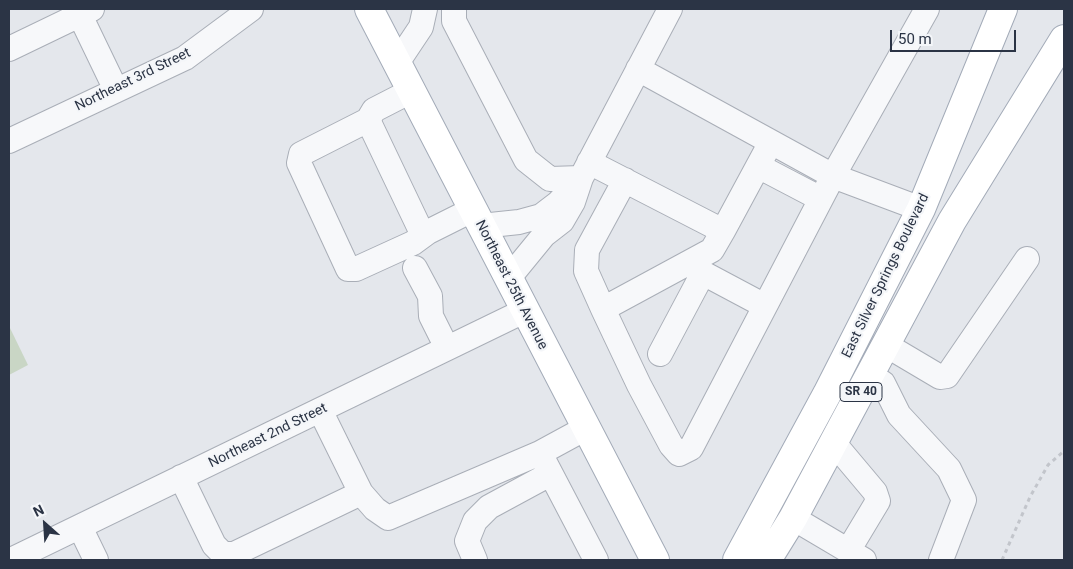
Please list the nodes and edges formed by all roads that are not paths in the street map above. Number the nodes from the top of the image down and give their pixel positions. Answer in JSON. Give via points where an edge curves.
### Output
{"nodes":[{"id":1,"x":251,"y":9,"type":"edge"},
{"id":2,"x":368,"y":9,"type":"edge"},
{"id":3,"x":424,"y":9,"type":"edge"},
{"id":4,"x":454,"y":9,"type":"edge"},
{"id":5,"x":670,"y":9,"type":"edge"},
{"id":6,"x":927,"y":9,"type":"edge"},
{"id":7,"x":1003,"y":9,"type":"edge"},
{"id":8,"x":83,"y":11,"type":"edge"},
{"id":9,"x":1064,"y":40,"type":"edge"},
{"id":10,"x":9,"y":49,"type":"edge"},
{"id":11,"x":397,"y":64,"type":"junction"},
{"id":12,"x":638,"y":69,"type":"junction"},
{"id":13,"x":116,"y":90,"type":"junction"},
{"id":14,"x":411,"y":91,"type":"junction"},
{"id":15,"x":368,"y":120,"type":"junction"},
{"id":16,"x":9,"y":141,"type":"edge"},
{"id":17,"x":771,"y":142,"type":"junction"},
{"id":18,"x":758,"y":166,"type":"junction"},
{"id":19,"x":585,"y":170,"type":"junction"},
{"id":20,"x":833,"y":176,"type":"junction"},
{"id":21,"x":625,"y":180,"type":"junction"},
{"id":22,"x":821,"y":199,"type":"junction"},
{"id":23,"x":921,"y":209,"type":"junction"},
{"id":24,"x":476,"y":218,"type":"junction"},
{"id":25,"x":723,"y":231,"type":"junction"},
{"id":26,"x":428,"y":232,"type":"junction"},
{"id":27,"x":1027,"y":259,"type":"dead end"},
{"id":28,"x":701,"y":265,"type":"junction"},
{"id":29,"x":415,"y":268,"type":"dead end"},
{"id":30,"x":508,"y":279,"type":"junction"},
{"id":31,"x":765,"y":306,"type":"junction"},
{"id":32,"x":603,"y":309,"type":"junction"},
{"id":33,"x":524,"y":311,"type":"junction"},
{"id":34,"x":886,"y":345,"type":"junction"},
{"id":35,"x":447,"y":348,"type":"junction"},
{"id":36,"x":660,"y":354,"type":"dead end"},
{"id":37,"x":870,"y":376,"type":"junction"},
{"id":38,"x":320,"y":410,"type":"junction"},
{"id":39,"x":586,"y":428,"type":"junction"},
{"id":40,"x":833,"y":442,"type":"junction"},
{"id":41,"x":540,"y":453,"type":"junction"},
{"id":42,"x":550,"y":474,"type":"junction"},
{"id":43,"x":182,"y":477,"type":"junction"},
{"id":44,"x":361,"y":493,"type":"junction"},
{"id":45,"x":793,"y":518,"type":"junction"},
{"id":46,"x":80,"y":527,"type":"junction"},
{"id":47,"x":649,"y":550,"type":"edge"},
{"id":48,"x":750,"y":556,"type":"edge"},
{"id":49,"x":856,"y":556,"type":"edge"},
{"id":50,"x":16,"y":559,"type":"edge"},
{"id":51,"x":96,"y":560,"type":"edge"},
{"id":52,"x":476,"y":560,"type":"edge"},
{"id":53,"x":596,"y":560,"type":"edge"},
{"id":54,"x":676,"y":560,"type":"edge"},
{"id":55,"x":720,"y":560,"type":"edge"},
{"id":56,"x":941,"y":560,"type":"edge"}],
"edges":[{"from":1,"to":13,"type":"street","name":"Northeast 3rd Street","via":[[185,58]]},
{"from":2,"to":11,"type":"main road","name":"Northeast 25th Avenue"},
{"from":3,"to":11,"type":"street","via":[[421,27]]},
{"from":4,"to":19,"type":"street","via":[[454,20],[526,160],[550,179]]},
{"from":5,"to":12,"type":"street"},
{"from":6,"to":20,"type":"street"},
{"from":7,"to":23,"type":"main road","name":"East Silver Springs Boulevard","number":"SR 40"},
{"from":8,"to":10,"type":"street"},
{"from":8,"to":13,"type":"street"},
{"from":9,"to":34,"type":"main road","number":"SR 40","via":[[952,221]]},
{"from":11,"to":14,"type":"main road","name":"Northeast 25th Avenue"},
{"from":12,"to":17,"type":"street"},
{"from":12,"to":19,"type":"street"},
{"from":13,"to":16,"type":"street","name":"Northeast 3rd Street"},
{"from":14,"to":15,"type":"street","via":[[374,110]]},
{"from":14,"to":24,"type":"main road","name":"Northeast 25th Avenue"},
{"from":15,"to":26,"type":"street","via":[[419,227]]},
{"from":15,"to":26,"type":"street","via":[[301,154],[299,164],[348,269],[356,269],[413,243]]},
{"from":17,"to":18,"type":"street"},
{"from":17,"to":20,"type":"street"},
{"from":18,"to":22,"type":"street"},
{"from":18,"to":25,"type":"street"},
{"from":19,"to":21,"type":"street"},
{"from":19,"to":24,"type":"street","via":[[558,203],[541,216],[520,222]]},
{"from":19,"to":30,"type":"street","via":[[562,221],[544,235]]},
{"from":20,"to":22,"type":"street"},
{"from":20,"to":23,"type":"street"},
{"from":21,"to":25,"type":"street"},
{"from":21,"to":32,"type":"street","via":[[587,250],[586,271]]},
{"from":22,"to":31,"type":"street"},
{"from":23,"to":48,"type":"main road","name":"East Silver Springs Boulevard","number":"SR 40","via":[[827,394]]},
{"from":24,"to":26,"type":"street"},
{"from":24,"to":30,"type":"main road","name":"Northeast 25th Avenue"},
{"from":25,"to":28,"type":"street"},
{"from":27,"to":34,"type":"street","via":[[947,376],[940,378]]},
{"from":28,"to":31,"type":"street"},
{"from":28,"to":32,"type":"street"},
{"from":28,"to":36,"type":"street"},
{"from":29,"to":35,"type":"street","via":[[430,296],[431,316]]},
{"from":30,"to":33,"type":"main road","name":"Northeast 25th Avenue"},
{"from":31,"to":32,"type":"street","via":[[691,448],[679,454],[639,385]]},
{"from":33,"to":35,"type":"street","name":"Northeast 2nd Street"},
{"from":33,"to":39,"type":"main road","name":"Northeast 25th Avenue"},
{"from":34,"to":37,"type":"main road","number":"SR 40"},
{"from":35,"to":38,"type":"street","name":"Northeast 2nd Street"},
{"from":37,"to":40,"type":"main road","number":"SR 40"},
{"from":37,"to":56,"type":"street","via":[[883,383],[899,415],[949,469],[964,500]]},
{"from":38,"to":43,"type":"street","name":"Northeast 2nd Street"},
{"from":38,"to":44,"type":"street"},
{"from":39,"to":41,"type":"street"},
{"from":39,"to":47,"type":"main road","name":"Northeast 25th Avenue"},
{"from":40,"to":45,"type":"main road","number":"SR 40"},
{"from":40,"to":49,"type":"street","via":[[875,492],[878,501]]},
{"from":41,"to":42,"type":"street"},
{"from":41,"to":44,"type":"street","via":[[388,518]]},
{"from":42,"to":52,"type":"street","via":[[489,507],[475,521],[467,541]]},
{"from":42,"to":53,"type":"street"},
{"from":43,"to":44,"type":"street","via":[[214,545],[223,554],[234,554]]},
{"from":43,"to":46,"type":"street","name":"Northeast 2nd Street"},
{"from":45,"to":48,"type":"main road","number":"SR 40"},
{"from":45,"to":49,"type":"street"},
{"from":46,"to":50,"type":"street","name":"Northeast 2nd Street"},
{"from":46,"to":51,"type":"street"},
{"from":47,"to":54,"type":"main road"},
{"from":48,"to":55,"type":"main road"}]}
